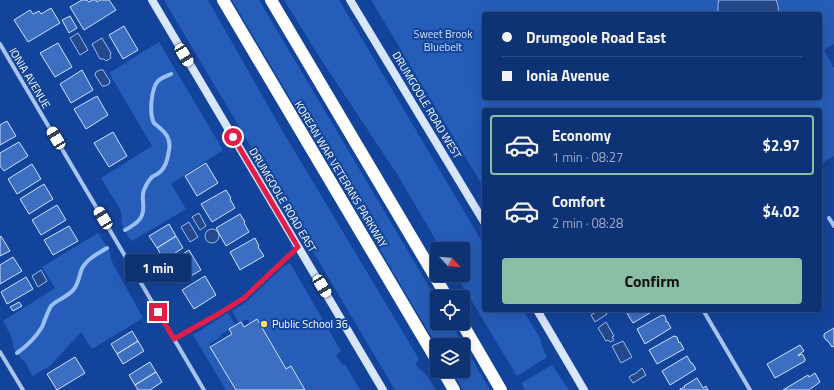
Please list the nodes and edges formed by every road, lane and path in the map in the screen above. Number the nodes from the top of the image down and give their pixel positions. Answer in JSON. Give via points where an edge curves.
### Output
{"nodes":[{"id":1,"x":152,"y":0,"type":"edge"},
{"id":2,"x":223,"y":0,"type":"edge"},
{"id":3,"x":271,"y":0,"type":"edge"},
{"id":4,"x":350,"y":0,"type":"edge"},
{"id":5,"x":0,"y":44,"type":"edge"},
{"id":6,"x":829,"y":218,"type":"dead end"},
{"id":7,"x":482,"y":219,"type":"edge"},
{"id":8,"x":834,"y":226,"type":"edge"},
{"id":9,"x":298,"y":247,"type":"junction"},
{"id":10,"x":442,"y":290,"type":"edge"},
{"id":11,"x":538,"y":312,"type":"edge"},
{"id":12,"x":704,"y":312,"type":"edge"},
{"id":13,"x":466,"y":330,"type":"edge"},
{"id":14,"x":174,"y":339,"type":"junction"},
{"id":15,"x":430,"y":349,"type":"edge"},
{"id":16,"x":0,"y":352,"type":"edge"},
{"id":17,"x":447,"y":378,"type":"edge"},
{"id":18,"x":23,"y":390,"type":"edge"},
{"id":19,"x":204,"y":390,"type":"edge"},
{"id":20,"x":383,"y":390,"type":"edge"},
{"id":21,"x":454,"y":390,"type":"edge"},
{"id":22,"x":502,"y":390,"type":"edge"},
{"id":23,"x":584,"y":390,"type":"edge"},
{"id":24,"x":750,"y":390,"type":"edge"}],
"edges":[{"from":1,"to":9,"type":"main road","name":"DRUMGOOLE ROAD EAST"},
{"from":2,"to":15,"type":"highway","name":"KOREAN WAR VETERANS PARKWAY"},
{"from":3,"to":10,"type":"highway"},
{"from":4,"to":7,"type":"main road","name":"DRUMGOOLE ROAD WEST"},
{"from":5,"to":14,"type":"street","name":"IONIA AVENUE"},
{"from":6,"to":8,"type":"street"},
{"from":9,"to":14,"type":"lane","via":[[244,298]]},
{"from":9,"to":20,"type":"main road","name":"DRUMGOOLE ROAD EAST"},
{"from":11,"to":23,"type":"main road"},
{"from":12,"to":24,"type":"street"},
{"from":13,"to":22,"type":"highway"},
{"from":14,"to":19,"type":"street","name":"IONIA AVENUE"},
{"from":16,"to":18,"type":"street"},
{"from":17,"to":21,"type":"highway"}]}
